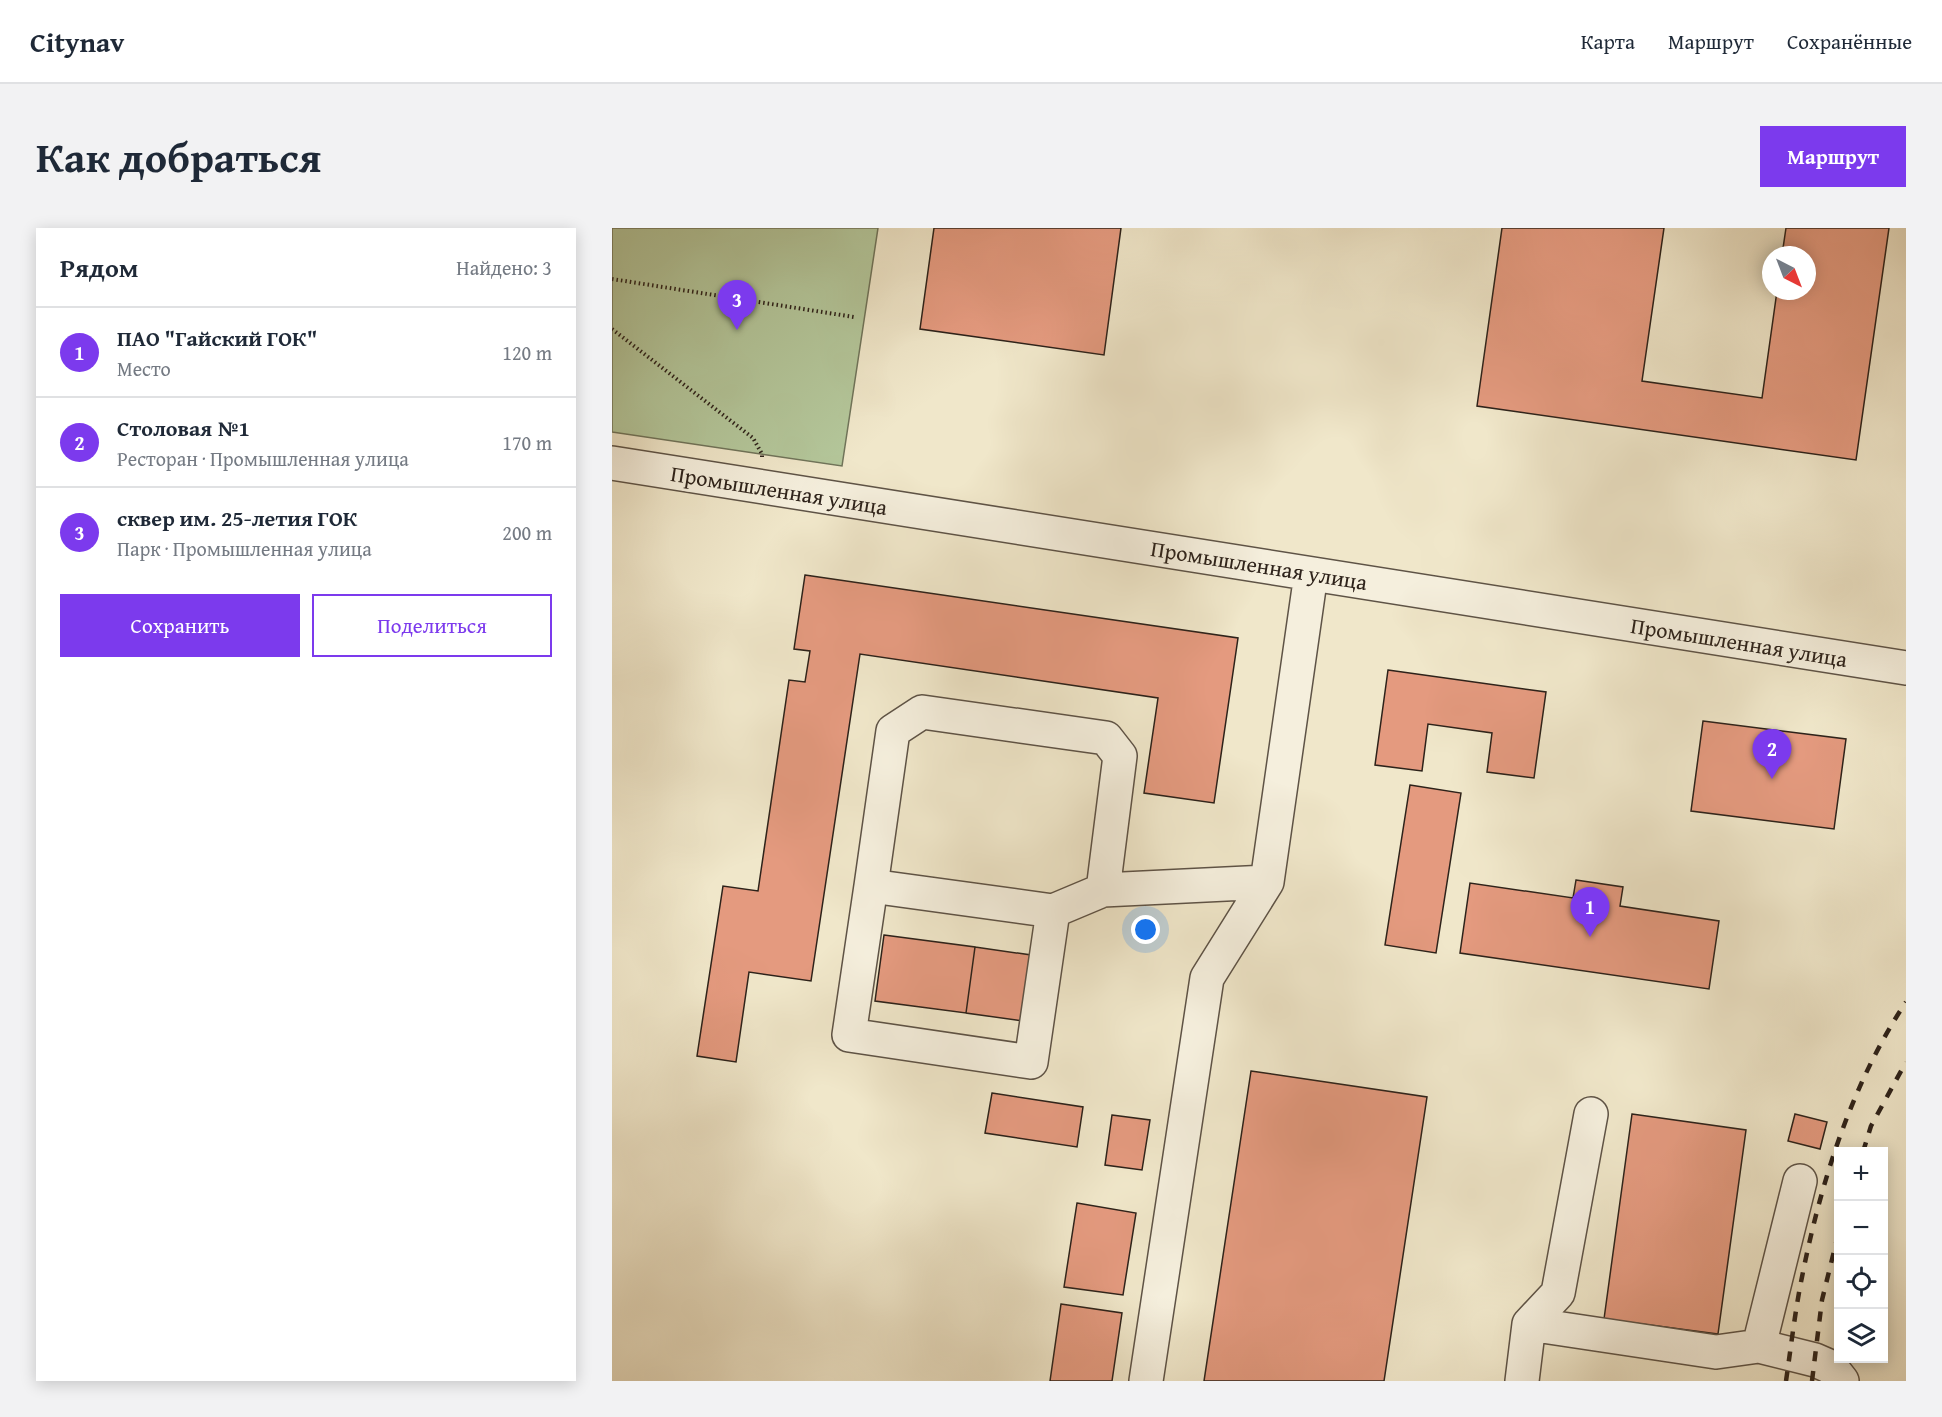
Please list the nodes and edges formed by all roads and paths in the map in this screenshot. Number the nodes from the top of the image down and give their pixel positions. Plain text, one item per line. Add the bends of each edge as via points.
1 (612, 279) edge
2 (854, 317) dead end
3 (612, 329) edge
4 (612, 463) edge
5 (762, 487) junction
6 (1311, 574) junction
7 (1906, 668) edge
8 (1267, 882) junction
9 (871, 886) junction
10 (1104, 890) junction
11 (1053, 910) junction
12 (1591, 1114) dead end
13 (1800, 1180) dead end
14 (1529, 1324) junction
15 (1759, 1346) junction
16 (1146, 1381) edge
17 (1522, 1381) edge
18 (1842, 1381) edge

1 - 2 path
3 - 5 path via 753,438 762,454
4 - 5 street, Промышленная улица
5 - 6 street, Промышленная улица
6 - 7 street, Промышленная улица
6 - 8 street
8 - 10 street
8 - 16 street via 1207,978
9 - 10 street via 893,731 922,712 1106,738 1120,756
9 - 11 street
9 - 11 street via 849,1035 1030,1062
10 - 11 street
12 - 14 street via 1558,1293
13 - 15 street
14 - 15 street via 1716,1352
14 - 17 street
15 - 18 street via 1832,1367

